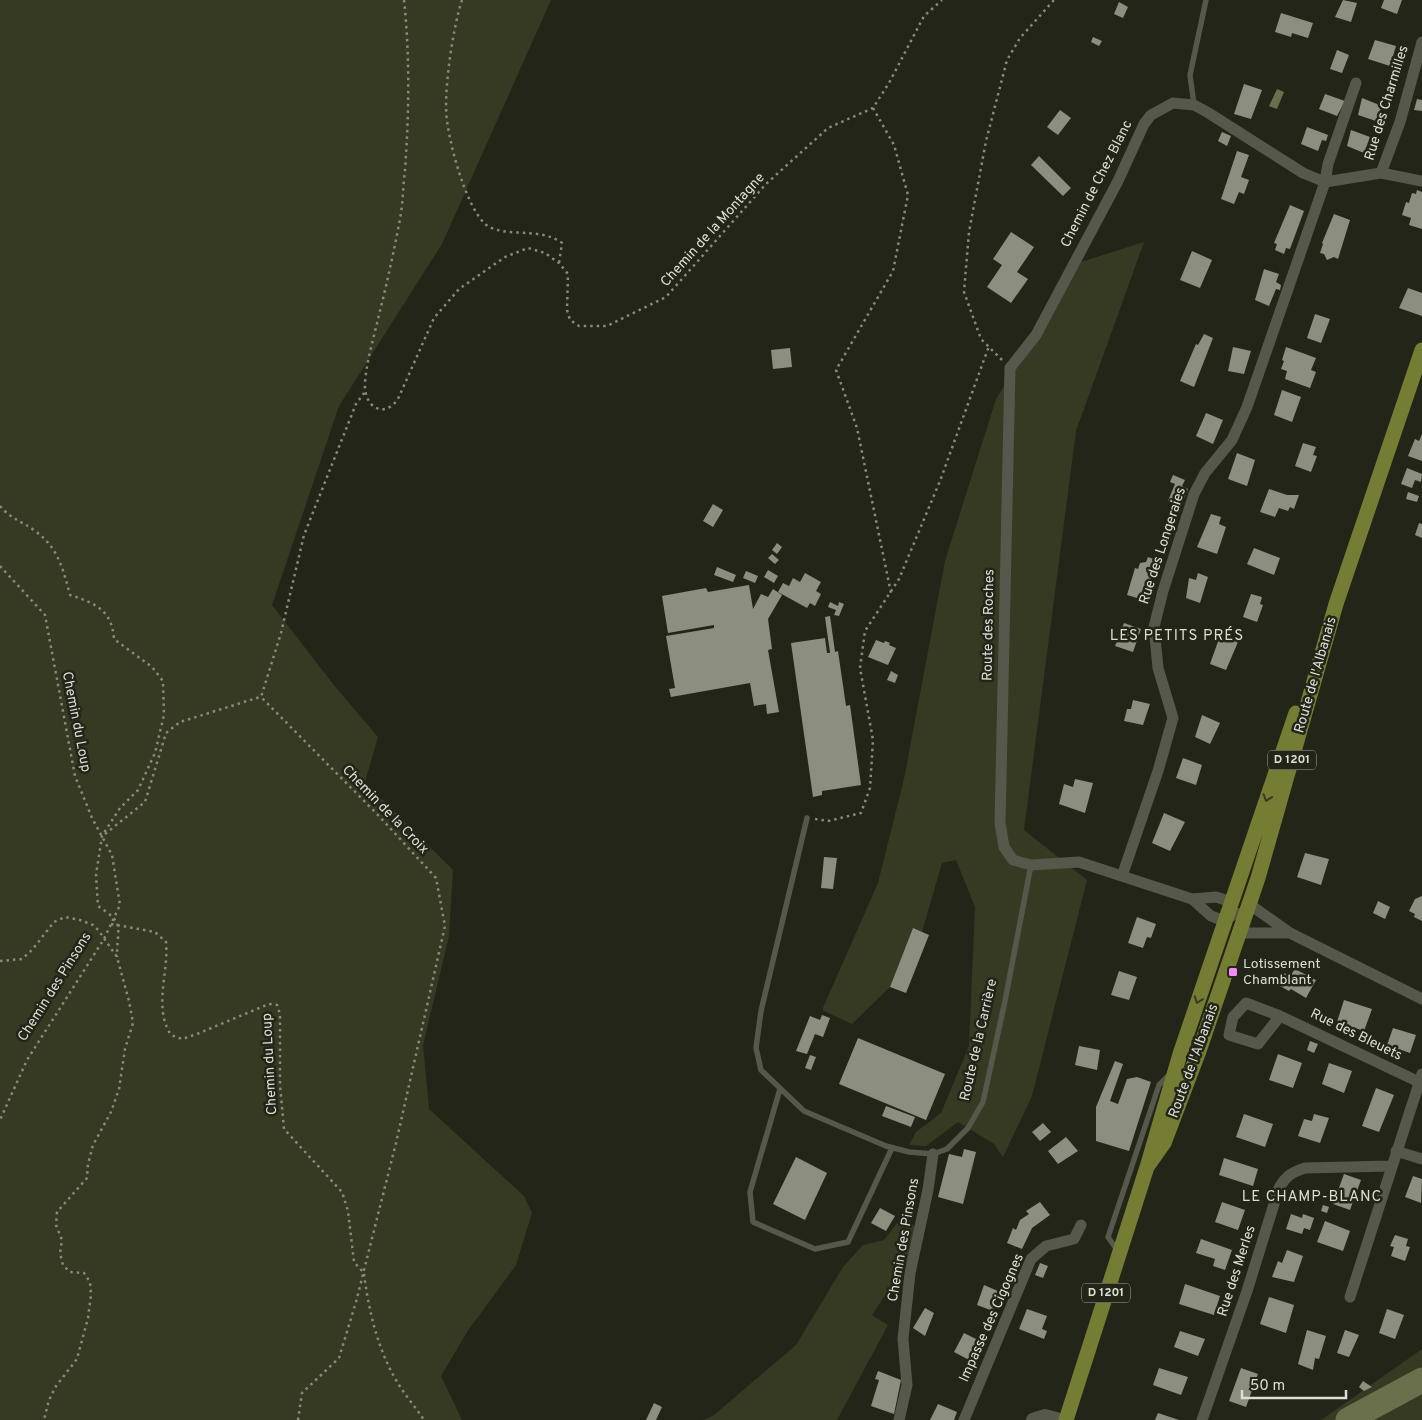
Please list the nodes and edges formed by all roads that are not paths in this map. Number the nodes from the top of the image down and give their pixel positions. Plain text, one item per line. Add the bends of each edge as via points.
1 (1206, 0) edge
2 (1422, 42) edge
3 (1356, 82) dead end
4 (1194, 105) junction
5 (1381, 173) junction
6 (1422, 181) edge
7 (1325, 182) junction
8 (1422, 350) edge
9 (1010, 368) joint
10 (1336, 604) junction
11 (807, 818) road end
12 (1031, 865) junction
13 (1122, 876) junction
14 (1192, 899) junction
15 (1237, 911) junction
16 (1239, 933) junction
17 (1290, 933) junction
18 (1422, 1000) edge
19 (1216, 1002) junction
20 (1280, 1016) dead end
21 (1175, 1071) junction
22 (1420, 1078) edge
23 (780, 1089) junction
24 (892, 1148) junction
25 (1396, 1151) junction
26 (933, 1154) junction
27 (1422, 1159) edge
28 (1391, 1166) junction
29 (1147, 1167) junction
30 (1081, 1225) dead end
31 (1119, 1253) junction
32 (1350, 1297) dead end
33 (899, 1420) edge
34 (964, 1420) edge
35 (1032, 1420) edge
36 (1060, 1420) edge
37 (1066, 1420) edge
38 (1202, 1420) edge

1 - 4 lane via 1190,75
2 - 5 street, Rue des Charmilles via 1400,122
3 - 7 street, Rue des Longeraies
4 - 7 street via 1303,173
4 - 9 street, Chemin de Chez Blanc via 1173,103 1151,115 1144,124 1118,181 1036,335
5 - 6 street
5 - 7 street
7 - 13 street, Rue des Longeraies via 1247,407 1232,440 1205,473 1194,494 1163,591 1154,627 1158,668 1173,718
8 - 10 main road, Route de l'Albanais / D 1201
9 - 12 street, Route des Roches via 1000,823 1004,847 1013,860
10 - 15 main road, Route de l'Albanais / D 1201
10 -> 15 main road via 1257,828
11 - 23 lane via 761,1011 756,1048 761,1070
12 - 13 street via 1079,862
12 - 26 lane, Route de la Carrière via 983,1102 968,1128 946,1149
13 - 14 street
14 - 15 street via 1216,897
14 - 15 street via 1211,916
15 - 16 main road, Route de l'Albanais / D 1201
15 - 17 street
15 - 19 street via 1217,979
15 -> 21 main road, Route de l'Albanais / D 1201
16 - 17 street
16 - 19 main road, Route de l'Albanais / D 1201
17 - 18 street
19 - 29 main road, Route de l'Albanais / D 1201 via 1164,1143
20 - 22 street, Rue des Bleuets
21 - 29 main road, Route de l'Albanais / D 1201
21 - 31 lane via 1159,1085 1108,1238
22 - 25 street
23 - 24 lane via 804,1112
23 - 24 lane via 750,1192 753,1222 815,1250 848,1242
24 - 26 lane
25 - 27 street
25 - 28 street
26 - 33 street, Chemin des Pinsons via 910,1273 903,1339 907,1385
28 - 32 street
28 - 38 street, Rue des Merles via 1305,1168 1293,1171 1284,1179
29 - 31 main road, Route de l'Albanais / D 1201
30 - 34 street, Impasse des Cigognes via 1074,1239 1046,1246 1031,1258
31 - 37 main road, Route de l'Albanais / D 1201
35 - 36 street via 1045,1416

